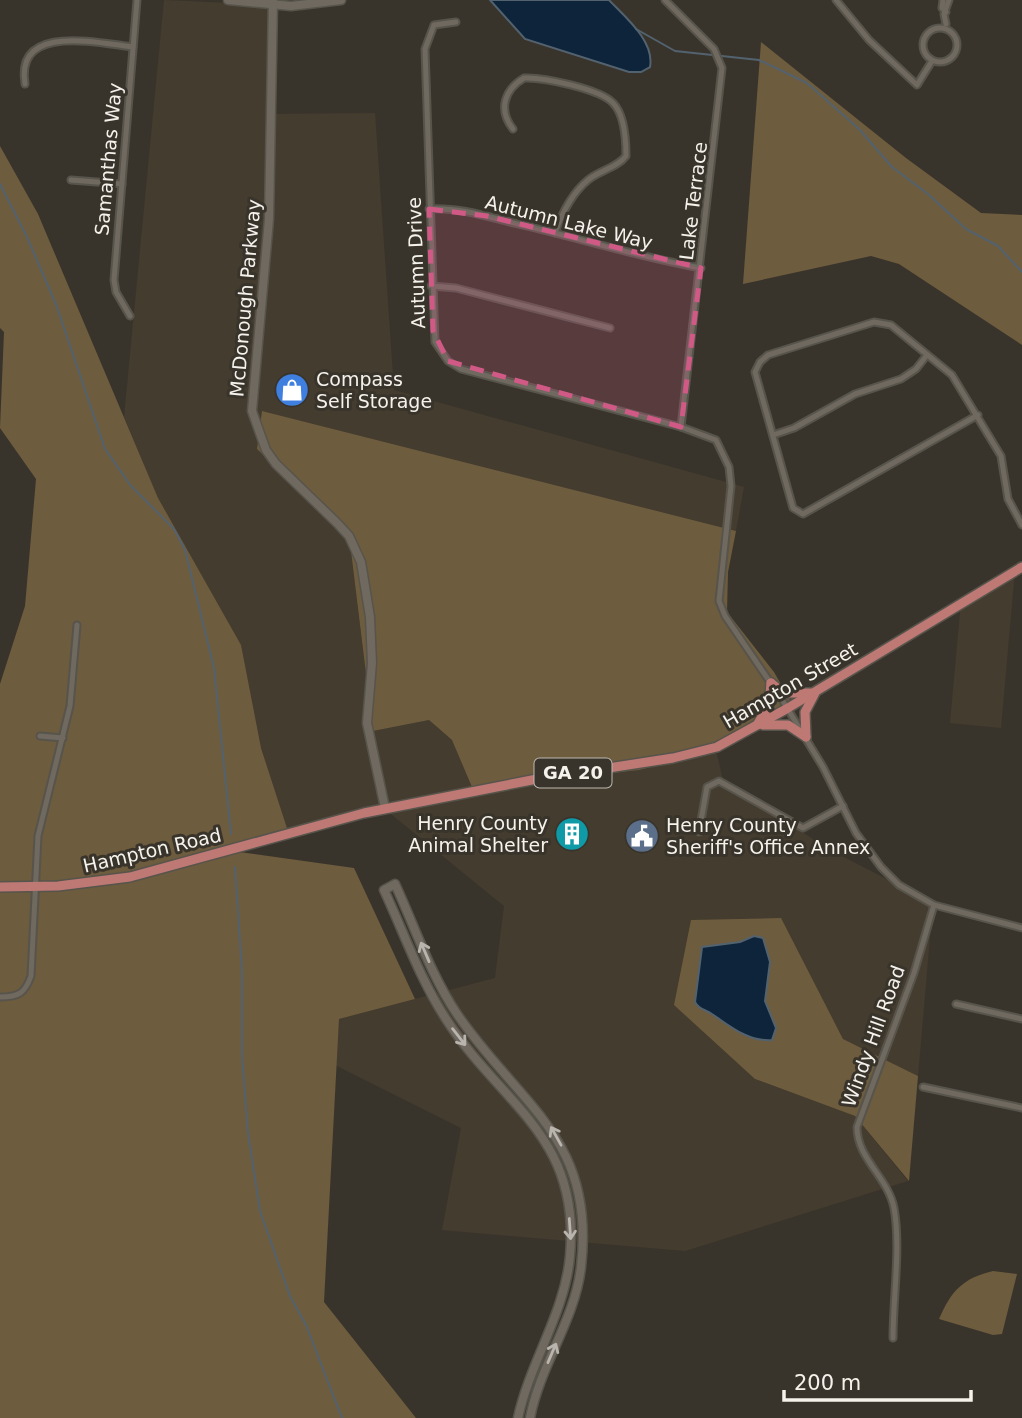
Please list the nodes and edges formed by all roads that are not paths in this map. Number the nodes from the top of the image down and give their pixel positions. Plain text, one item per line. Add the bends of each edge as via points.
1 (136, 0) edge
2 (228, 0) edge
3 (341, 0) edge
4 (665, 0) edge
5 (836, 0) edge
6 (946, 0) edge
7 (273, 2) edge
8 (456, 22) dead end
9 (946, 26) junction
10 (133, 47) junction
11 (932, 61) junction
12 (25, 84) dead end
13 (513, 129) dead end
14 (71, 180) dead end
15 (122, 184) junction
16 (429, 209) junction
17 (555, 233) junction
18 (701, 268) junction
19 (431, 286) junction
20 (130, 316) dead end
21 (610, 328) dead end
22 (927, 355) junction
23 (978, 415) junction
24 (681, 427) junction
25 (773, 435) junction
26 (1022, 525) edge
27 (1022, 567) edge
28 (77, 625) dead end
29 (771, 683) junction
30 (815, 692) junction
31 (788, 708) junction
32 (756, 727) junction
33 (40, 736) dead end
34 (806, 737) junction
35 (63, 738) junction
36 (843, 806) junction
37 (385, 808) junction
38 (699, 832) dead end
39 (268, 840) joint
40 (0, 887) edge
41 (37, 887) junction
42 (934, 905) junction
43 (1022, 928) edge
44 (0, 997) edge
45 (957, 1004) dead end
46 (1022, 1019) edge
47 (923, 1087) dead end
48 (1022, 1108) edge
49 (893, 1338) dead end
50 (518, 1418) edge
51 (530, 1418) edge

1 - 10 street, Samanthas Way
2 - 7 street
3 - 7 street via 291,6
4 - 18 street, Lake Terrace via 714,49 722,68
5 - 11 street via 869,40 917,85
6 - 9 street via 950,15
7 - 37 street, McDonough Parkway via 269,219 252,411 276,464 349,536 361,562 372,663 368,723
8 - 16 street, Autumn Drive via 434,25 425,49
9 - 11 street via 929,31 923,40 923,51
9 - 11 street via 955,35 956,53 948,61
10 - 12 street via 50,42 28,58
10 - 15 street, Samanthas Way
13 - 17 street via 504,104 507,93 524,78 597,94 619,111 626,156 588,180 563,211
14 - 15 street
15 - 20 street, Samanthas Way via 114,280
16 - 17 street, Autumn Lake Way via 446,208
16 - 19 street, Autumn Drive
17 - 18 street, Autumn Lake Way
18 - 24 street, Lake Terrace
19 - 21 street via 456,288
19 - 24 street, Autumn Drive via 435,342 448,361 461,369
22 - 23 street via 952,375
22 - 25 street via 901,379 855,394
22 - 25 street via 891,325 879,321 768,355 755,375
23 - 25 street via 803,514 793,508
23 - 26 street via 1001,456 1008,499
24 - 29 street, Autumn Drive via 716,440 729,467 719,601
27 - 30 main road, Hampton Street / GA 20
28 - 35 street
29 - 30 main road via 783,693
29 - 31 street, Autumn Drive
29 - 32 main road via 769,705
30 - 31 main road, Hampton Street / GA 20
30 - 34 main road via 805,712
31 - 32 main road, Hampton Street / GA 20
31 - 34 street, Autumn Drive
32 - 34 main road via 788,725
32 - 37 main road, Hampton Street / GA 20 via 718,747 673,758
33 - 35 street
34 - 36 street, Autumn Drive
35 - 41 street via 38,836
36 - 38 street via 803,828 719,781 707,787
36 - 42 street, Autumn Drive via 868,853 899,885
37 - 39 main road, Hampton Street / GA 20
39 - 41 main road, Hampton Road / GA 20 via 130,877
40 - 41 main road, Hampton Road / GA 20
41 - 44 street via 31,976 23,993
42 - 43 street, Autumn Drive
42 - 49 street, Windy Hill Road via 857,1127 858,1144 886,1186 894,1208
45 - 46 street
47 - 48 street
51 -> 50 street via 581,1270 583,1237 574,1177 545,1117 471,1033 446,996 395,884 384,890 446,1020 528,1116 556,1162 564,1185 570,1230 567,1275

